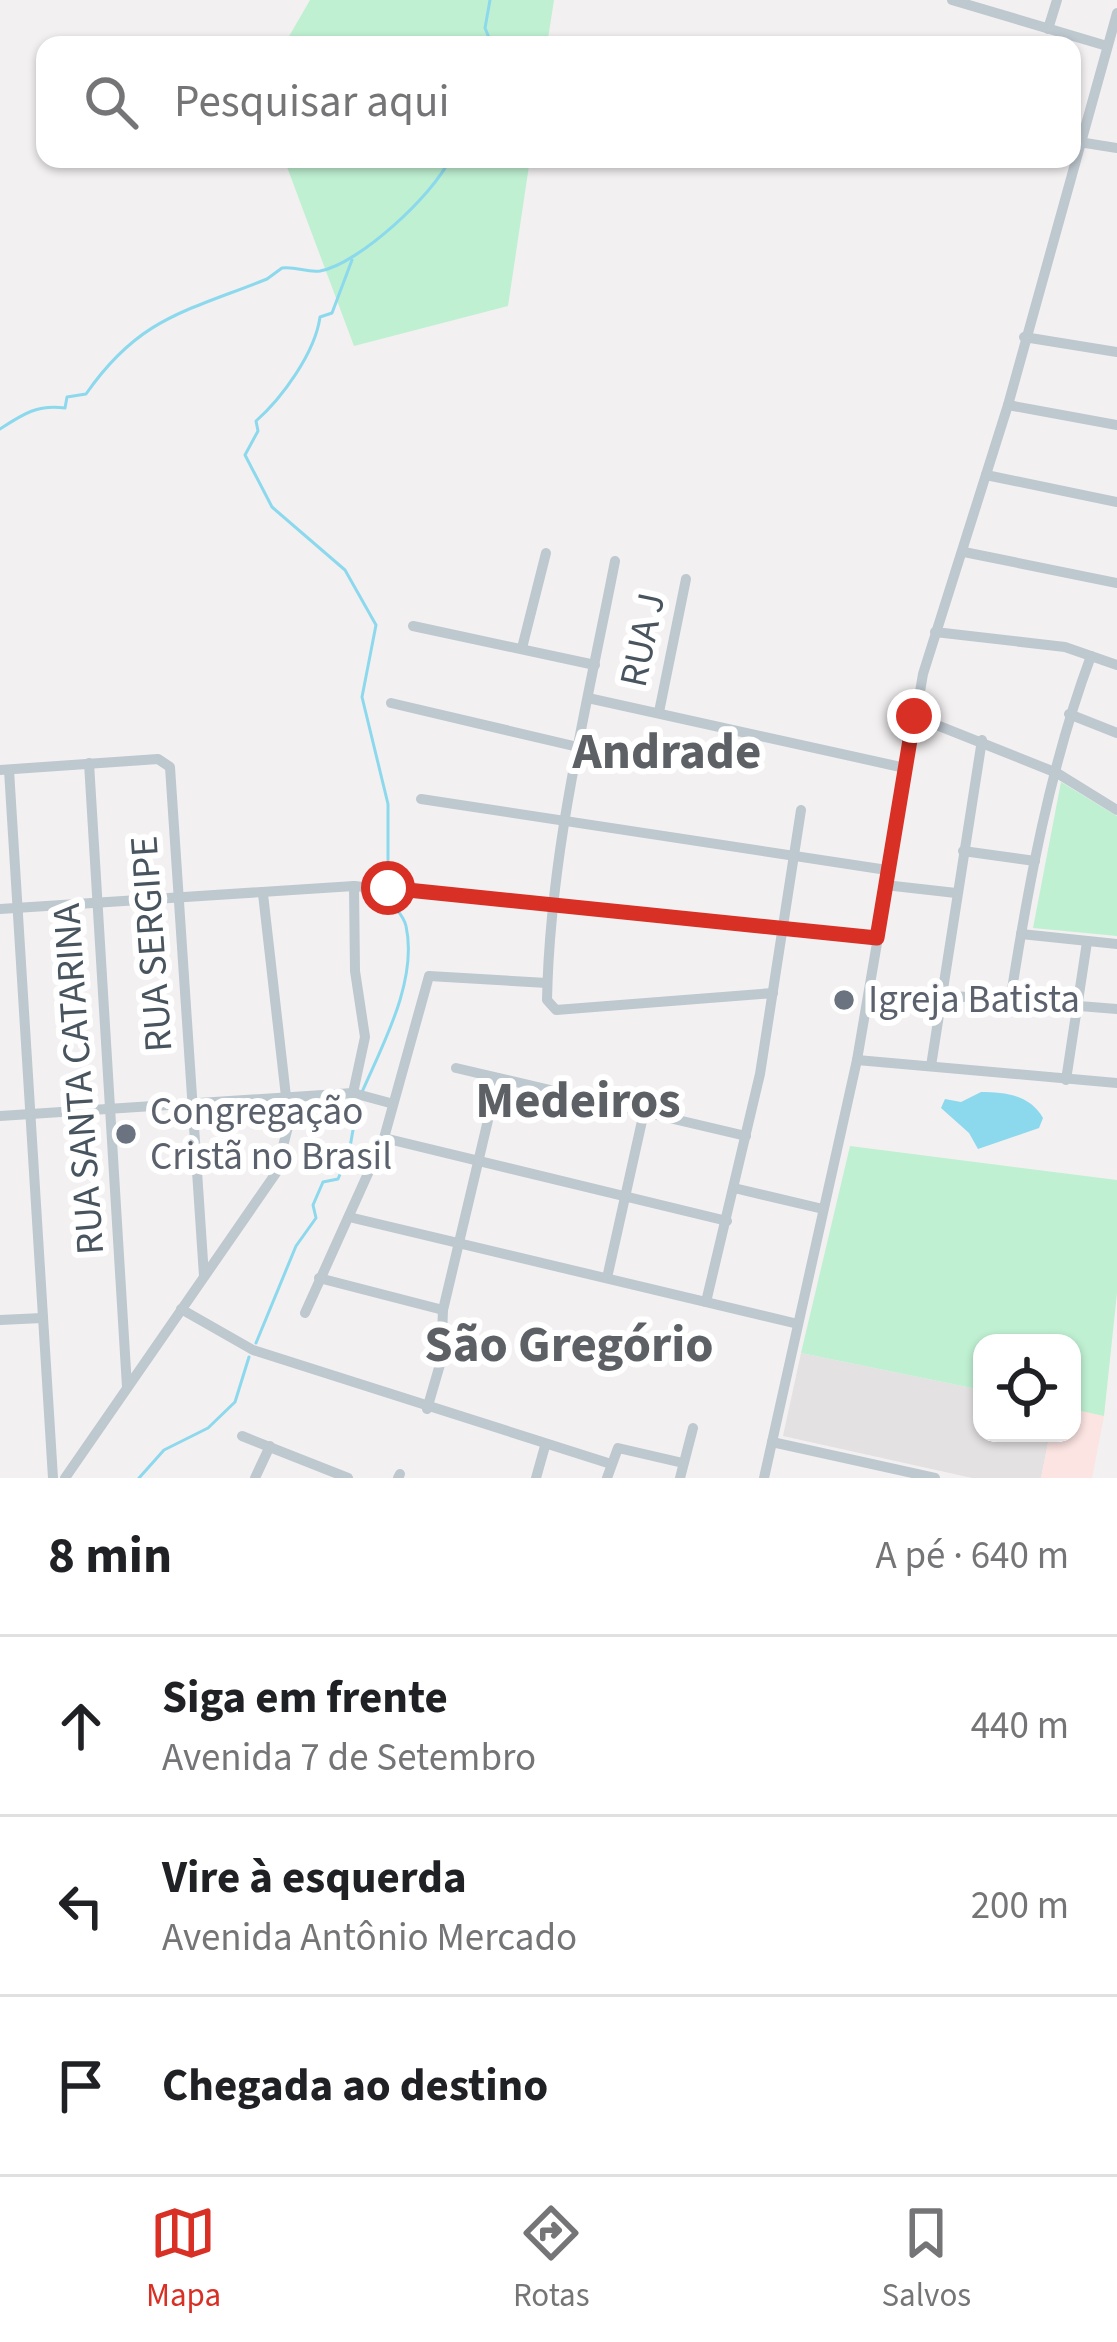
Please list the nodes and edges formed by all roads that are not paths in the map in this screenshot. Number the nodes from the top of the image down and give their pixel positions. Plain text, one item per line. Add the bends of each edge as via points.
1 (952, 0) edge
2 (1006, 0) edge
3 (1057, 0) edge
4 (1117, 14) edge
5 (1002, 15) junction
6 (1048, 29) junction
7 (1072, 36) edge
8 (1081, 39) edge
9 (1106, 46) junction
10 (1081, 132) edge
11 (1081, 142) edge
12 (1117, 148) edge
13 (1071, 168) edge
14 (1024, 337) junction
15 (1117, 352) edge
16 (1008, 404) junction
17 (1117, 425) edge
18 (986, 475) junction
19 (1117, 502) edge
20 (964, 552) junction
21 (546, 553) dead end
22 (615, 561) dead end
23 (686, 579) dead end
24 (1117, 583) edge
25 (412, 626) dead end
26 (935, 632) junction
27 (522, 648) junction
28 (1090, 656) junction
29 (1117, 664) edge
30 (595, 665) junction
31 (589, 698) junction
32 (391, 703) dead end
33 (658, 712) junction
34 (1069, 715) junction
35 (914, 716) junction
36 (1117, 733) edge
37 (982, 740) junction
38 (578, 746) junction
39 (89, 763) junction
40 (905, 768) junction
41 (4, 770) edge
42 (1057, 773) junction
43 (421, 799) dead end
44 (801, 810) dead end
45 (1117, 810) edge
46 (565, 819) junction
47 (963, 850) junction
48 (794, 852) junction
49 (1034, 861) junction
50 (887, 870) junction
51 (885, 884) junction
52 (354, 886) junction
53 (956, 893) junction
54 (263, 894) junction
55 (179, 897) junction
56 (98, 903) junction
57 (551, 905) junction
58 (16, 908) junction
59 (0, 909) edge
60 (783, 928) junction
61 (1021, 934) junction
62 (877, 938) junction
63 (1087, 942) junction
64 (1117, 944) edge
65 (547, 983) junction
66 (772, 993) junction
67 (941, 995) junction
68 (1010, 1002) junction
69 (1078, 1010) junction
70 (1117, 1010) edge
71 (857, 1060) junction
72 (931, 1066) junction
73 (456, 1068) dead end
74 (498, 1078) junction
75 (1066, 1080) junction
76 (1117, 1084) edge
77 (355, 1094) junction
78 (286, 1099) junction
79 (372, 1100) junction
80 (390, 1103) junction
81 (194, 1104) junction
82 (112, 1110) junction
83 (644, 1112) junction
84 (29, 1114) junction
85 (0, 1116) edge
86 (388, 1122) junction
87 (746, 1136) junction
88 (384, 1138) junction
89 (480, 1161) junction
90 (734, 1188) junction
91 (626, 1195) junction
92 (824, 1209) junction
93 (349, 1217) junction
94 (727, 1221) junction
95 (459, 1244) junction
96 (204, 1276) junction
97 (320, 1278) junction
98 (607, 1278) junction
99 (706, 1302) junction
100 (181, 1309) junction
101 (443, 1310) junction
102 (305, 1313) dead end
103 (42, 1318) junction
104 (0, 1320) edge
105 (798, 1324) junction
106 (128, 1391) junction
107 (427, 1408) junction
108 (692, 1428) dead end
109 (242, 1436) dead end
110 (772, 1442) junction
111 (270, 1446) junction
112 (544, 1446) junction
113 (683, 1462) junction
114 (611, 1464) junction
115 (322, 1473) edge
116 (53, 1478) edge
117 (65, 1478) edge
118 (255, 1478) edge
119 (348, 1478) edge
120 (536, 1478) edge
121 (607, 1478) edge
122 (680, 1478) edge
123 (764, 1478) edge
124 (935, 1478) edge

1 - 5 street
2 - 5 street
3 - 6 street
4 - 9 street
5 - 6 street
6 - 7 street
8 - 9 street
9 - 10 street
11 - 12 street
13 - 14 street
14 - 15 street
14 - 16 street
16 - 17 street
16 - 18 street
18 - 19 street
18 - 20 street
20 - 24 street
20 - 26 street
21 - 27 street
22 - 30 street
23 - 33 street, RUA J
25 - 27 street
26 - 28 street
26 - 35 street
27 - 30 street
28 - 29 street
28 - 34 street
30 - 31 street
31 - 33 street
31 - 38 street
32 - 38 street
33 - 40 street
34 - 36 street
34 - 42 street
35 - 37 street
35 - 40 street
37 - 42 street
37 - 47 street
38 - 46 street
39 - 41 street
39 - 55 street, RUA SERGIPE via 158,759 170,767
39 - 56 street, RUA SANTA CATARINA
40 - 50 street
41 - 58 street
42 - 45 street
42 - 49 street
43 - 46 street
44 - 48 street
46 - 48 street
46 - 57 street
47 - 49 street
47 - 53 street
48 - 50 street
48 - 60 street
49 - 61 street
50 - 51 street
51 - 53 street
51 - 62 street
52 - 54 street
52 - 57 street
52 - 77 street via 365,1037
53 - 67 street
54 - 55 street
54 - 78 street
55 - 56 street
55 - 81 street, RUA SERGIPE
56 - 58 street
56 - 82 street, RUA SANTA CATARINA
57 - 60 street
57 - 65 street
58 - 59 street
58 - 84 street
60 - 62 street
60 - 66 street
61 - 63 street
61 - 68 street
62 - 71 street
63 - 64 street
63 - 69 street
65 - 66 street via 556,1010
65 - 80 street via 429,976
66 - 87 street
67 - 68 street
67 - 72 street
68 - 69 street
69 - 70 street
69 - 75 street
71 - 72 street
71 - 92 street
72 - 75 street
73 - 74 street
74 - 83 street
74 - 89 street
75 - 76 street
77 - 78 street
77 - 79 street
78 - 81 street
78 - 96 street via 289,1123 276,1173
79 - 80 street
79 - 86 street
80 - 86 street
81 - 82 street
81 - 96 street, RUA SERGIPE
82 - 84 street
82 - 106 street, RUA SANTA CATARINA
83 - 87 street
83 - 91 street
84 - 85 street
84 - 103 street
86 - 88 street
87 - 90 street
88 - 89 street
88 - 93 street
89 - 91 street
89 - 95 street
90 - 92 street
90 - 94 street
91 - 94 street
91 - 98 street
92 - 105 street
93 - 95 street
93 - 97 street
94 - 99 street
95 - 98 street
95 - 101 street
96 - 100 street
97 - 101 street
97 - 102 street
98 - 99 street
99 - 105 street
100 - 106 street
100 - 107 street via 253,1350
101 - 107 street via 441,1360
103 - 104 street
103 - 116 street
105 - 110 street
106 - 117 street
107 - 112 street
108 - 113 street
109 - 111 street
110 - 123 street
110 - 124 street
111 - 115 street
111 - 118 street
112 - 114 street
112 - 120 street
113 - 114 street via 623,1447
113 - 122 street
114 - 121 street
115 - 119 street

